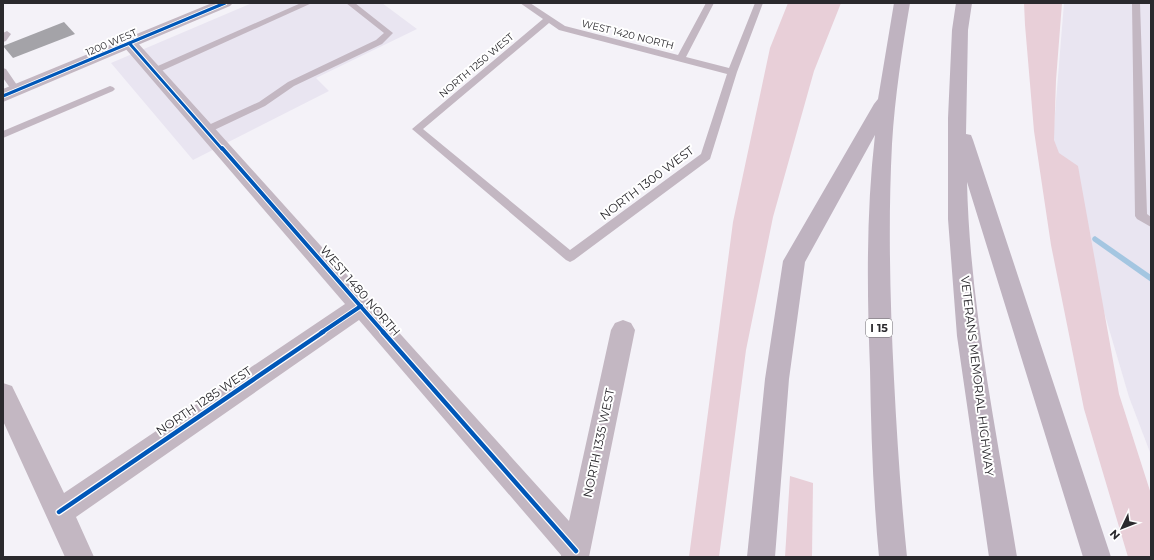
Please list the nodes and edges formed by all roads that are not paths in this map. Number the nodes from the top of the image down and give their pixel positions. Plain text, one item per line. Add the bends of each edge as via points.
1 (225, 3) edge
2 (308, 3) edge
3 (350, 3) edge
4 (524, 3) edge
5 (710, 3) edge
6 (759, 3) edge
7 (902, 3) edge
8 (964, 3) edge
9 (1136, 3) edge
10 (549, 19) junction
11 (130, 44) junction
12 (681, 59) junction
13 (154, 70) junction
14 (3, 71) edge
15 (732, 72) junction
16 (110, 89) dead end
17 (10, 93) edge
18 (887, 98) junction
19 (957, 118) junction
20 (206, 130) junction
21 (3, 136) edge
22 (1151, 223) edge
23 (570, 257) joint
24 (361, 306) junction
25 (623, 330) dead end
26 (3, 394) edge
27 (59, 512) junction
28 (575, 554) edge
29 (80, 557) edge
30 (761, 557) edge
31 (893, 557) edge
32 (1003, 557) edge
33 (1097, 557) edge

1 - 11 street, 1200 WEST
2 - 13 lane
3 - 20 lane via 389,33 379,42 291,84 262,104
4 - 10 lane, WEST 1420 NORTH
5 - 12 lane
6 - 15 lane, NORTH 1300 WEST
7 - 18 highway, I 15
8 - 19 highway, VETERANS MEMORIAL HIGHWAY via 960,30
9 - 22 lane via 1141,216
10 - 12 lane, WEST 1420 NORTH via 562,28
10 - 23 lane, NORTH 1250 WEST via 417,129
11 - 13 street, WEST 1480 NORTH
11 - 17 street, 1200 WEST
12 - 15 lane, WEST 1420 NORTH
13 - 20 street, WEST 1480 NORTH
14 - 17 lane
15 - 23 lane, NORTH 1300 WEST via 706,156
16 - 21 lane
18 - 30 highway via 794,261 777,379
18 - 31 highway, I 15 via 880,195 879,325
19 - 32 highway, VETERANS MEMORIAL HIGHWAY via 958,219 969,336
19 - 33 highway
20 - 24 street, WEST 1480 NORTH
24 - 27 street, NORTH 1285 WEST
24 - 28 street, WEST 1480 NORTH
25 - 28 street, NORTH 1335 WEST
26 - 27 street
27 - 29 street

